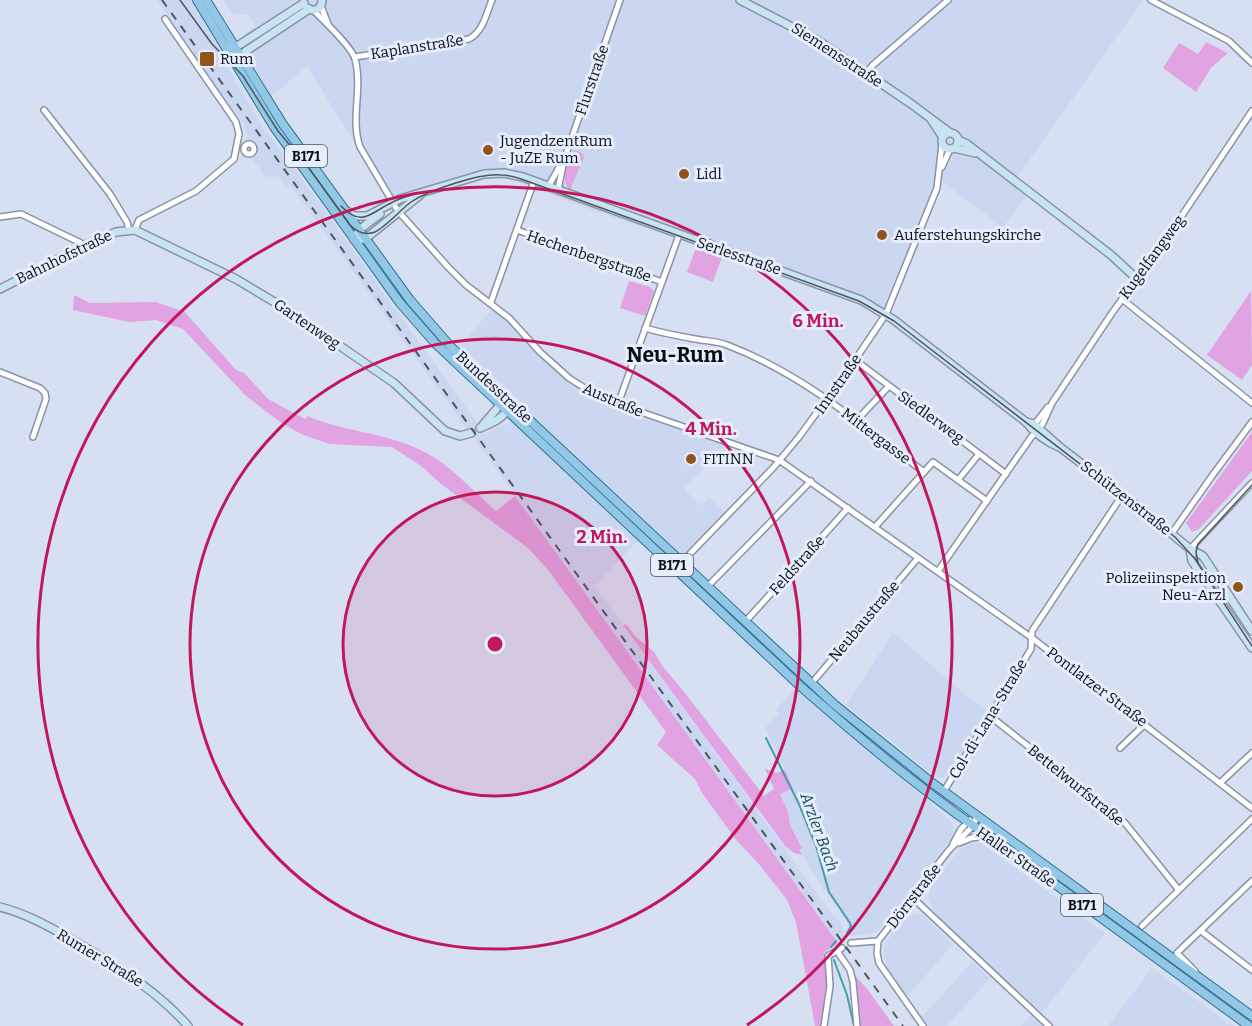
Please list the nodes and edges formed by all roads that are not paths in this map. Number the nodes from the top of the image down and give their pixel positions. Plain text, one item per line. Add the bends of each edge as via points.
1 (197, 0) edge
2 (206, 0) edge
3 (492, 0) edge
4 (620, 0) edge
5 (740, 0) edge
6 (948, 0) edge
7 (1151, 0) edge
8 (322, 2) edge
9 (307, 6) edge
10 (165, 19) dead end
11 (329, 26) junction
12 (217, 30) junction
13 (237, 51) junction
14 (355, 57) junction
15 (1252, 63) edge
16 (237, 66) junction
17 (866, 73) junction
18 (44, 110) dead end
19 (1252, 111) edge
20 (944, 138) junction
21 (958, 140) junction
22 (952, 148) junction
23 (245, 151) dead end
24 (978, 154) junction
25 (234, 159) junction
26 (564, 160) junction
27 (940, 172) junction
28 (534, 182) junction
29 (548, 187) junction
30 (558, 190) junction
31 (422, 194) junction
32 (393, 204) junction
33 (344, 208) junction
34 (398, 212) junction
35 (0, 217) edge
36 (132, 230) junction
37 (359, 230) junction
38 (517, 231) junction
39 (679, 235) junction
40 (365, 238) junction
41 (354, 240) junction
42 (85, 245) junction
43 (1137, 279) junction
44 (662, 282) junction
45 (0, 289) edge
46 (1122, 299) junction
47 (490, 302) junction
48 (886, 314) junction
49 (645, 328) junction
50 (855, 360) junction
51 (0, 372) edge
52 (889, 386) junction
53 (828, 399) junction
54 (510, 402) junction
55 (1252, 403) edge
56 (618, 404) junction
57 (500, 405) junction
58 (507, 411) junction
59 (856, 421) junction
60 (1252, 422) edge
61 (1035, 430) junction
62 (471, 433) dead end
63 (33, 437) dead end
64 (979, 454) junction
65 (779, 460) junction
66 (924, 472) junction
67 (1006, 474) junction
68 (958, 480) junction
69 (811, 482) junction
70 (1252, 483) edge
71 (1123, 494) junction
72 (987, 501) junction
73 (848, 508) junction
74 (874, 527) junction
75 (1172, 533) junction
76 (1190, 549) junction
77 (918, 558) junction
78 (681, 563) junction
79 (938, 571) junction
80 (707, 587) junction
81 (745, 622) junction
82 (1252, 631) edge
83 (1032, 638) junction
84 (1252, 648) edge
85 (811, 684) junction
86 (848, 716) joint
87 (990, 716) junction
88 (844, 724) joint
89 (1145, 724) junction
90 (1120, 748) dead end
91 (1252, 753) edge
92 (1220, 783) junction
93 (944, 791) junction
94 (1252, 808) edge
95 (977, 816) junction
96 (1252, 819) edge
97 (970, 824) junction
98 (987, 836) junction
99 (955, 844) junction
100 (949, 850) junction
101 (1252, 881) edge
102 (1178, 889) junction
103 (913, 898) junction
104 (0, 907) edge
105 (1142, 926) dead end
106 (1201, 931) junction
107 (878, 941) junction
108 (851, 943) dead end
109 (1252, 969) edge
110 (1211, 987) junction
111 (1252, 1016) edge
112 (188, 1026) edge
113 (824, 1026) edge
114 (857, 1026) edge
115 (923, 1026) edge
116 (1049, 1026) edge
117 (1249, 1026) edge

1 - 12 main road, B171
2 - 13 main road, Bundesstraße / B171
3 - 14 street, Kaplanstraße via 480,30 469,39
4 - 26 street, Flurstraße
5 - 17 street, Siemensstraße via 816,40
6 - 17 street
7 - 15 street via 1225,39
8 - 9 street
8 - 11 street, Kaplanstraße
9 - 11 street, Kaplanstraße
9 - 13 street
10 - 25 street via 236,122 239,134
11 - 14 street, Kaplanstraße
12 - 13 street
12 - 16 main road, Bundesstraße / B171
13 - 16 street
13 - 33 main road, Bundesstraße / B171
14 - 32 street, Kaplanstraße via 356,136
16 - 41 main road, Bundesstraße / B171 via 274,127
17 - 20 street, Siemensstraße via 930,117
18 - 36 street via 110,194
19 - 43 street, Kugelfangweg
20 - 21 street via 954,134
20 - 22 street via 946,148
20 - 27 street, Innstraße
21 - 22 street
21 - 24 street
22 - 24 street
22 - 27 street, Innstraße
23 - 25 street, Bahnhofstraße
24 - 43 street
25 - 36 street, Bahnhofstraße via 196,191 139,220
26 - 29 street, Flurstraße
26 - 30 street, Flurstraße
27 - 48 street, Innstraße
28 - 29 street, Serlesstraße
28 - 31 street, Serlesstraße via 512,174 490,173
28 - 38 street
29 - 30 street, Serlesstraße
30 - 39 street, Serlesstraße
31 - 32 street, Serlesstraße
31 - 34 street, Serlesstraße
32 - 33 street, Serlesstraße via 362,217
32 - 34 street, Austraße
32 - 37 street, Serlesstraße
33 - 37 main road, Bundesstraße / B171
34 - 40 street, Serlesstraße
34 - 47 street, Austraße via 464,284
35 - 42 street via 21,214
36 - 42 street, Bahnhofstraße
36 - 62 street, Gartenweg via 236,279 286,309 394,383 445,431 460,436
37 - 40 main road, Bundesstraße / B171
37 - 41 street, Serlesstraße
38 - 44 street, Hechenbergstraße
38 - 47 street
39 - 44 street
39 - 48 street, Serlesstraße via 852,296
40 - 41 street, Serlesstraße
40 - 54 main road, Bundesstraße / B171 via 433,328
41 - 57 main road, Bundesstraße / B171 via 423,331
42 - 45 street, Bahnhofstraße
43 - 46 street, Kugelfangweg
44 - 49 street
46 - 55 street
46 - 61 street, Kugelfangweg
47 - 56 street, Austraße via 569,378
48 - 50 street, Innstraße
48 - 61 street, Serlesstraße
49 - 53 street, Mittergasse via 725,344
49 - 56 street
50 - 52 street, Siedlerweg
50 - 53 street, Innstraße
51 - 63 street via 45,393
52 - 59 street
52 - 64 street, Siedlerweg
53 - 59 street, Mittergasse
53 - 65 street, Innstraße
54 - 57 street
54 - 58 street
54 - 78 main road, Bundesstraße / B171
56 - 65 street, Austraße
57 - 58 main road, Bundesstraße / B171
57 - 58 street via 480,428
58 - 88 main road, Bundesstraße / B171
59 - 66 street, Mittergasse
60 - 75 street
61 - 67 street, Kugelfangweg
61 - 71 street, Schützenstraße
64 - 67 street, Siedlerweg
64 - 68 street
65 - 69 street, Austraße
65 - 78 street, Innstraße
66 - 68 street, Mittergasse via 933,462
66 - 74 street, Mittergasse
67 - 72 street, Kugelfangweg
68 - 72 street, Mittergasse
69 - 73 street, Austraße
69 - 80 street
70 - 76 street
71 - 75 street, Schützenstraße
71 - 83 street, Col-di-Lana-Straße via 1032,631
72 - 79 street, Kugelfangweg
73 - 74 street, Austraße
73 - 81 street, Feldstraße
74 - 77 street, Austraße
75 - 76 street, Schützenstraße
76 - 82 street, Schützenstraße via 1203,556
76 - 84 street, Schützenstraße via 1192,561
77 - 79 street, Austraße
77 - 85 street, Neubaustraße
78 - 80 main road, Bundesstraße / B171
79 - 83 street, Pontlatzer Straße
80 - 81 main road, Bundesstraße / B171
81 - 85 main road, Bundesstraße / B171
83 - 87 street, Col-di-Lana-Straße via 1031,649
83 - 89 street, Pontlatzer Straße
85 - 86 main road, Bundesstraße / B171
86 - 93 main road, Haller Straße / B171
87 - 93 street, Col-di-Lana-Straße
87 - 102 street, Bettelwurfstraße via 1125,823
88 - 97 main road, Haller Straße / B171
89 - 90 street
89 - 92 street, Pontlatzer Straße
91 - 92 street
92 - 94 street, Pontlatzer Straße
93 - 95 main road, Haller Straße / B171
95 - 97 street, Dörrstraße
95 - 110 main road, Haller Straße / B171
96 - 102 street
97 - 98 main road, Haller Straße / B171
97 - 99 street, Dörrstraße
97 - 100 street, Dörrstraße
98 - 99 street
98 - 117 main road, Haller Straße / B171
99 - 100 street, Dörrstraße
100 - 103 street, Dörrstraße
101 - 106 street
102 - 105 street
103 - 107 street, Dörrstraße
103 - 116 street
104 - 112 street, Rumer Straße via 50,927 128,973 157,994
106 - 109 street
106 - 110 street, Haller Straße via 1177,953
107 - 108 street, Dörrstraße
107 - 115 street, Dörrstraße via 879,963
110 - 111 main road, Haller Straße / B171
113 - 114 street via 830,987 828,956 839,949 853,982

